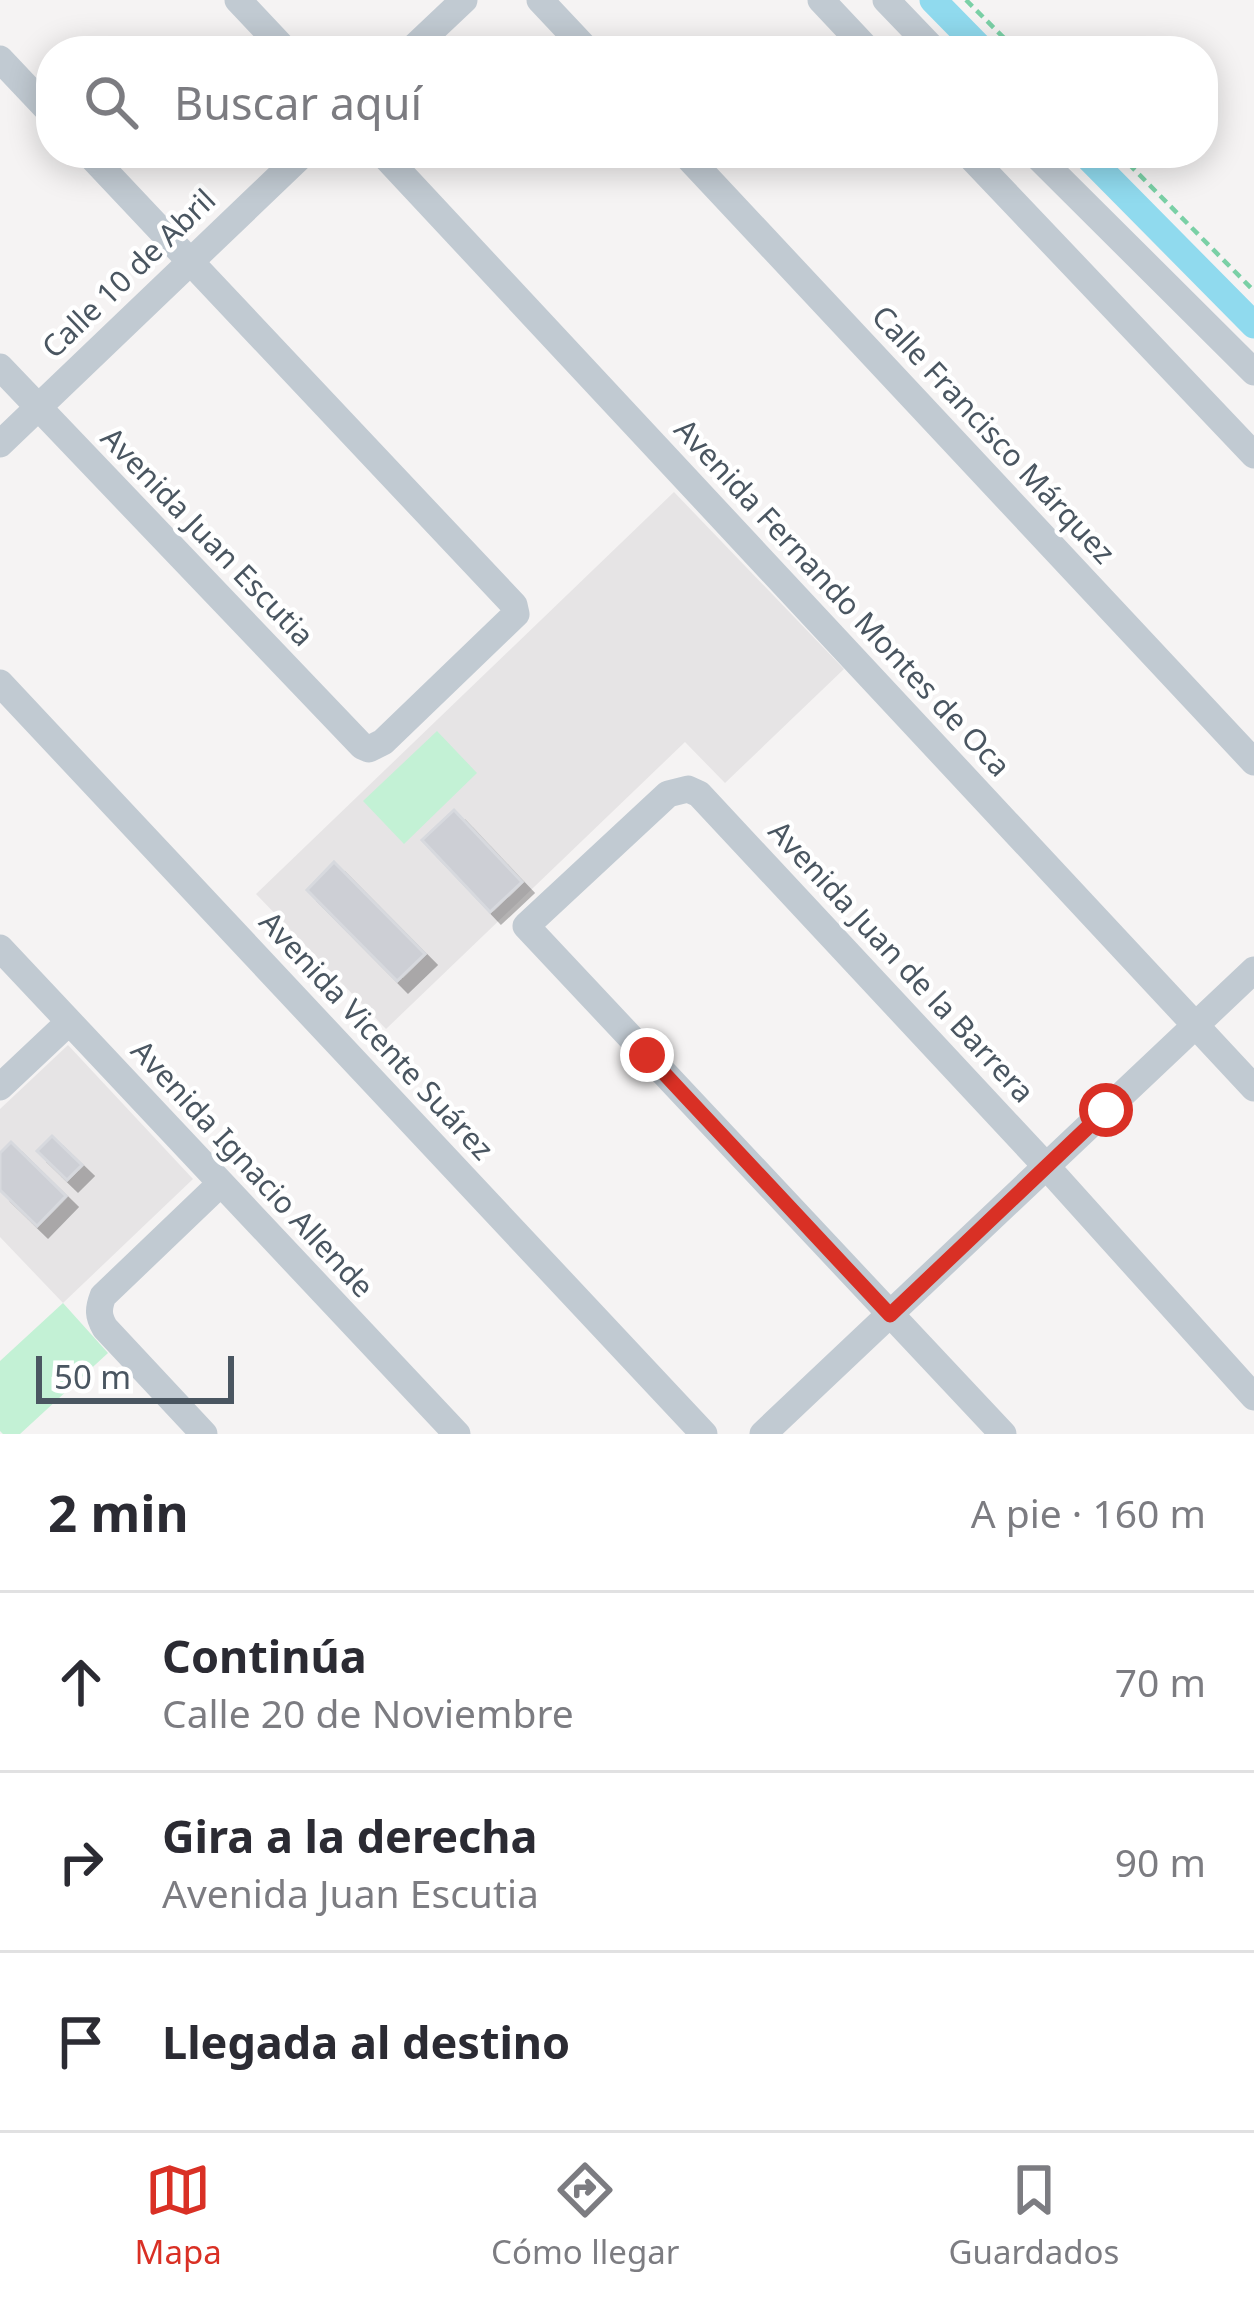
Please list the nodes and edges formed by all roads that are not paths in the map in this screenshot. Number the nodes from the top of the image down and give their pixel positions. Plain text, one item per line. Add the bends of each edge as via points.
1 (238, 0) edge
2 (464, 0) edge
3 (541, 0) edge
4 (821, 0) edge
5 (886, 0) edge
6 (272, 36) edge
7 (426, 36) edge
8 (574, 36) edge
9 (855, 36) edge
10 (921, 36) edge
11 (0, 59) edge
12 (36, 97) edge
13 (102, 168) edge
14 (288, 168) edge
15 (396, 168) edge
16 (698, 168) edge
17 (981, 168) edge
18 (1049, 168) edge
19 (189, 262) junction
20 (0, 367) edge
21 (1254, 372) edge
22 (38, 408) junction
23 (0, 444) edge
24 (1254, 455) edge
25 (0, 683) edge
26 (1254, 762) edge
27 (0, 948) edge
28 (1254, 970) edge
29 (69, 1022) junction
30 (1196, 1027) junction
31 (0, 1088) edge
32 (1254, 1088) edge
33 (1046, 1166) junction
34 (220, 1184) junction
35 (890, 1315) junction
36 (1254, 1396) edge
37 (204, 1434) edge
38 (458, 1434) edge
39 (704, 1434) edge
40 (763, 1434) edge
41 (1004, 1434) edge

1 - 6 street
2 - 7 street
3 - 8 street
4 - 9 street
5 - 10 street
11 - 12 street
13 - 19 street
14 - 19 street, Calle 10 de Abril
15 - 30 street, Avenida Fernando Montes de Oca
16 - 26 street, Calle Francisco Márquez
17 - 24 street
18 - 21 street
19 - 22 street, Calle 10 de Abril
19 - 22 street, Avenida Juan Escutia via 516,609 514,617 383,742 362,746
20 - 22 street, Avenida Juan Escutia
22 - 23 street, Calle 10 de Abril
25 - 39 street, Avenida Vicente Suárez
27 - 29 street, Avenida Ignacio Allende
28 - 30 street
29 - 31 street
29 - 34 street, Avenida Ignacio Allende
30 - 32 street, Avenida Fernando Montes de Oca
30 - 33 street
33 - 35 street
33 - 35 street, Avenida Juan de la Barrera via 699,794 668,794 526,926
33 - 36 street, Avenida Juan de la Barrera
34 - 37 street via 98,1307 105,1328
34 - 38 street, Avenida Ignacio Allende
35 - 40 street
35 - 41 street

